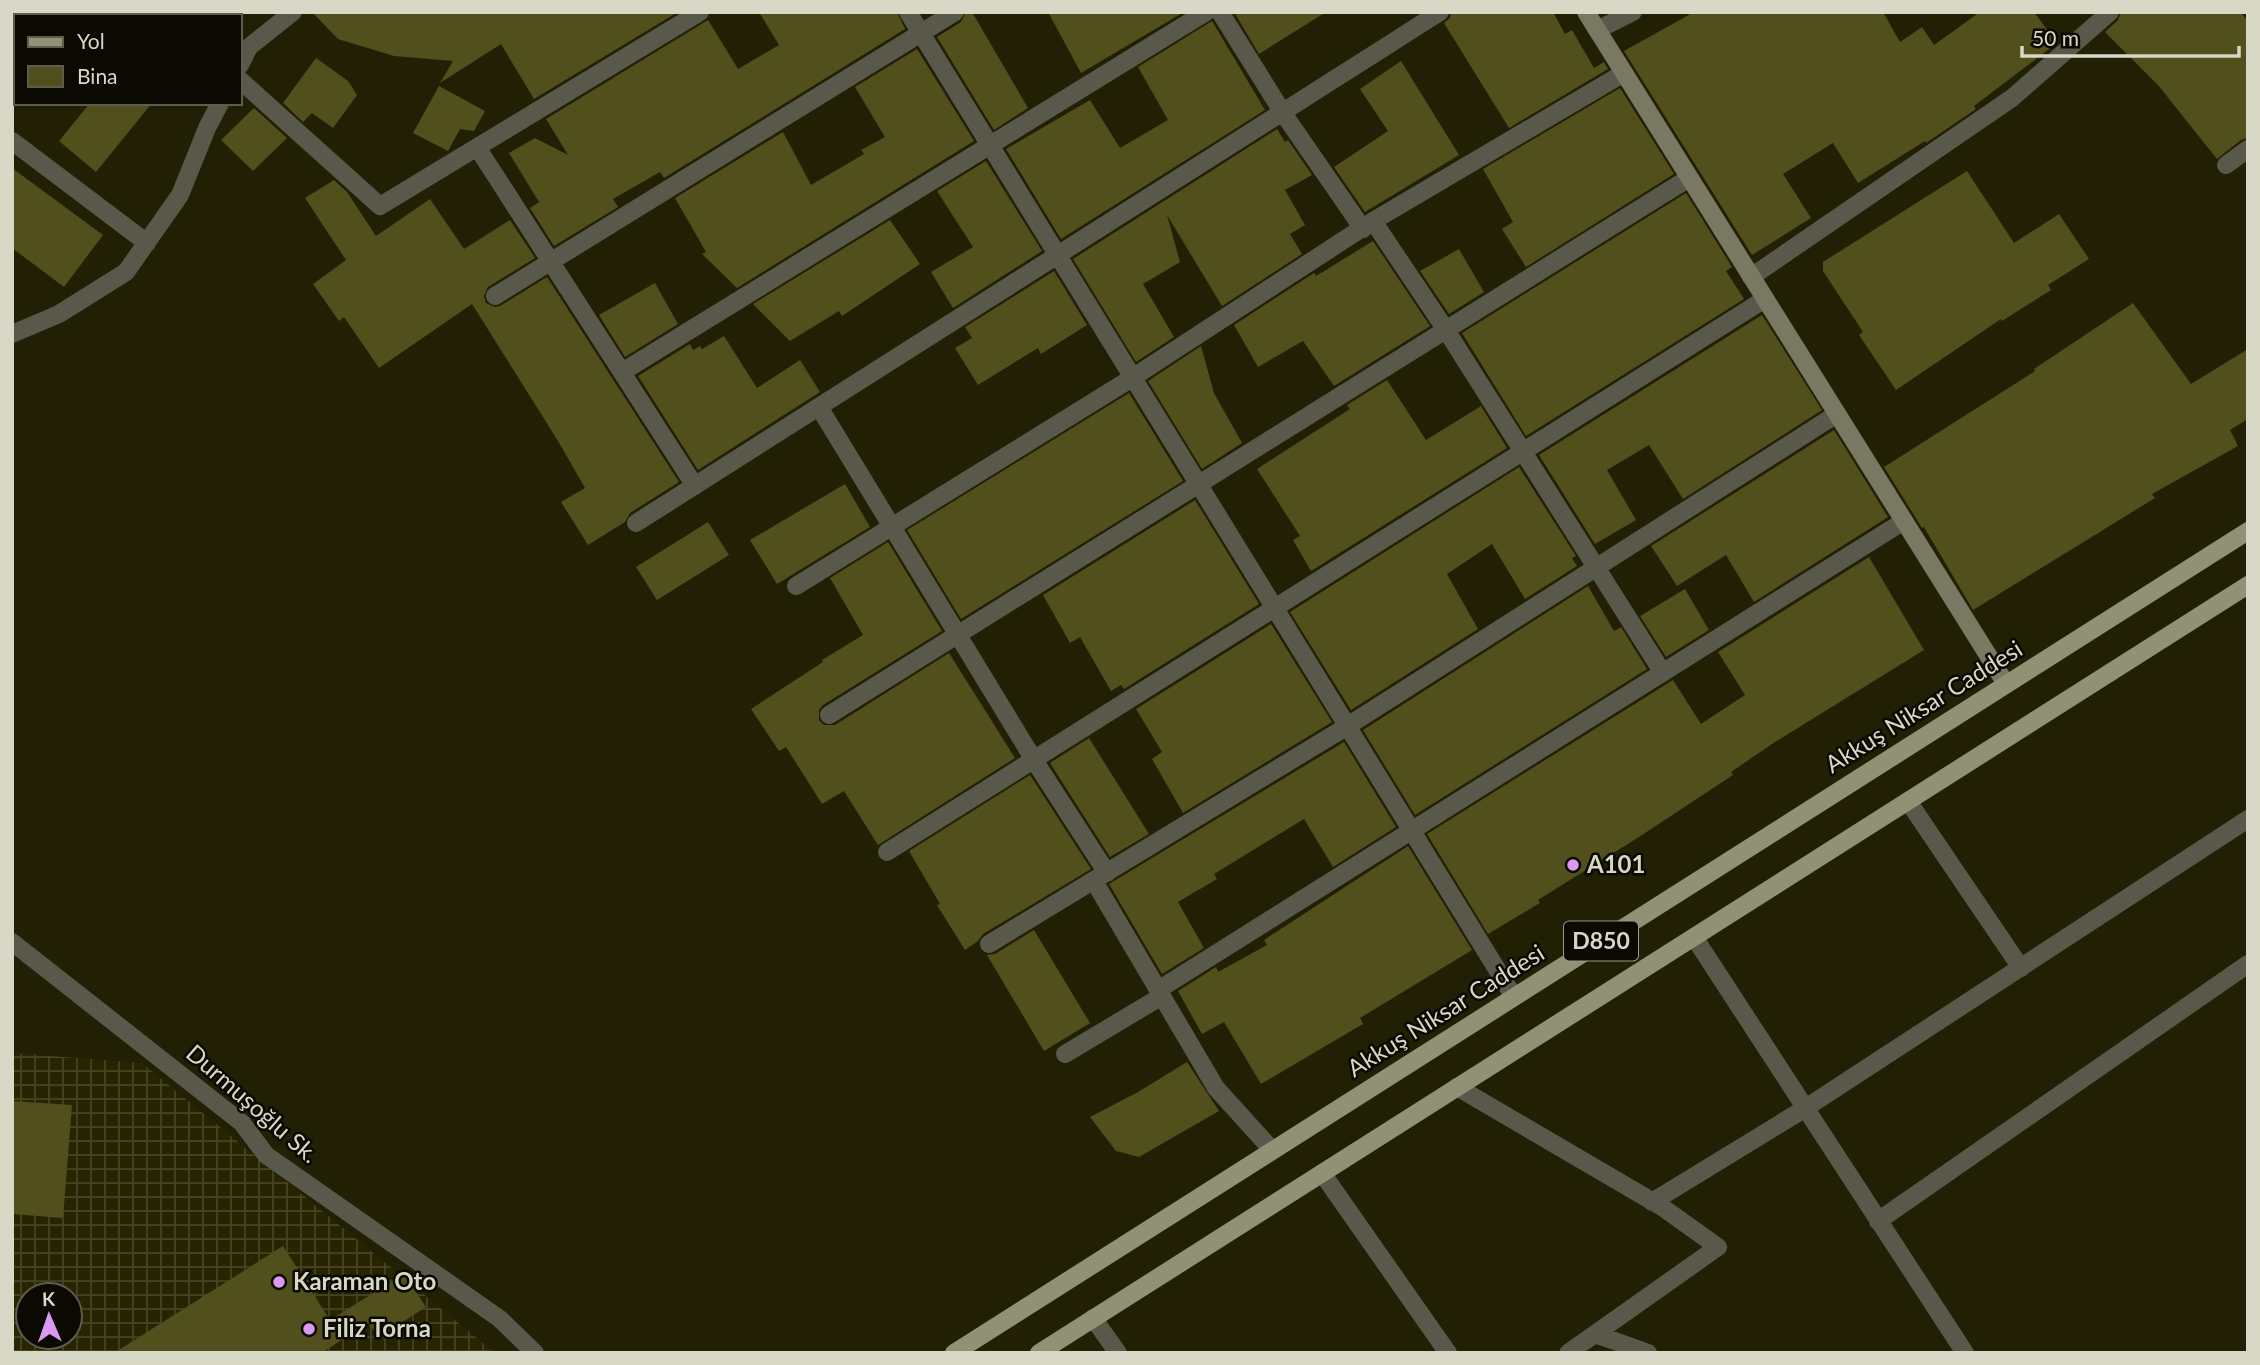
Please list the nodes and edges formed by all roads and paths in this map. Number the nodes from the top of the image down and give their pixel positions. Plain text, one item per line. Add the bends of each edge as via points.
1 (293, 12) edge
2 (700, 12) edge
3 (908, 12) edge
4 (955, 12) edge
5 (1206, 12) edge
6 (1220, 12) edge
7 (1440, 12) edge
8 (1586, 12) edge
9 (1633, 12) edge
10 (2109, 12) edge
11 (1597, 30) junction
12 (920, 32) junction
13 (242, 61) edge
14 (1624, 73) junction
15 (242, 82) edge
16 (219, 105) edge
17 (1283, 113) junction
18 (12, 141) edge
19 (989, 145) junction
20 (477, 147) junction
21 (2248, 149) edge
22 (2226, 165) dead end
23 (1689, 178) junction
24 (1368, 225) junction
25 (147, 243) junction
26 (1057, 255) junction
27 (551, 261) junction
28 (1751, 277) junction
29 (495, 296) dead end
30 (1765, 299) junction
31 (1446, 330) junction
32 (12, 334) edge
33 (622, 372) junction
34 (1132, 378) junction
35 (819, 407) junction
36 (1837, 414) junction
37 (1523, 452) junction
38 (1198, 485) junction
39 (695, 486) junction
40 (1904, 521) junction
41 (636, 523) dead end
42 (892, 526) junction
43 (2248, 531) edge
44 (1596, 567) junction
45 (2248, 584) edge
46 (796, 586) dead end
47 (1274, 608) junction
48 (958, 635) junction
49 (1663, 673) junction
50 (2006, 684) junction
51 (829, 715) dead end
52 (1346, 727) junction
53 (1034, 760) junction
54 (1908, 801) junction
55 (2248, 819) edge
56 (1410, 832) junction
57 (887, 852) dead end
58 (1101, 877) junction
59 (1694, 937) junction
60 (12, 942) edge
61 (989, 944) dead end
62 (2248, 964) edge
63 (2021, 968) junction
64 (1160, 993) junction
65 (1514, 997) junction
66 (1065, 1054) dead end
67 (1457, 1087) junction
68 (1804, 1109) junction
69 (1272, 1150) junction
70 (1321, 1173) junction
71 (1652, 1202) junction
72 (1878, 1221) junction
73 (1093, 1318) junction
74 (1595, 1334) junction
75 (535, 1353) edge
76 (954, 1353) edge
77 (1039, 1353) edge
78 (1118, 1353) edge
79 (1448, 1353) edge
80 (1568, 1353) edge
81 (1648, 1353) edge
82 (1965, 1353) edge

1 - 13 street via 249,47
2 - 20 street
3 - 12 street
4 - 12 street
5 - 19 street
6 - 17 street
7 - 17 street
8 - 11 street
9 - 11 street
10 - 28 street via 2012,98
11 - 14 street
12 - 19 street
12 - 27 street
14 - 23 street
14 - 24 street
15 - 20 street via 380,206
16 - 25 street via 180,195
17 - 24 street
17 - 26 street
18 - 25 street
19 - 26 street
19 - 33 street
20 - 27 street
21 - 22 street
23 - 28 street
23 - 31 street
24 - 31 street
24 - 34 street
25 - 32 street via 126,272 59,314
26 - 34 street
26 - 35 street
27 - 29 street
27 - 33 street
28 - 30 street
30 - 36 street
30 - 37 street
31 - 37 street
31 - 38 street
33 - 39 street
34 - 38 street
34 - 42 street
35 - 39 street
35 - 42 street
36 - 40 street
36 - 44 street
37 - 44 street
37 - 47 street
38 - 47 street
38 - 48 street
39 - 41 street
40 - 49 street
40 - 50 street
42 - 46 street
42 - 48 street
43 - 50 main road, Akkuş Niksar Caddesi / D850
44 - 49 street
44 - 52 street
45 - 54 main road, D850
47 - 52 street
47 - 53 street
48 - 51 street
48 - 53 street
49 - 56 street
50 - 65 main road, Akkuş Niksar Caddesi / D850
52 - 56 street
52 - 58 street
53 - 57 street
53 - 58 street
54 - 59 main road, D850
54 - 63 street
55 - 63 street
56 - 64 street
56 - 65 street
58 - 61 street
58 - 64 street
59 - 67 main road, D850
59 - 68 street
60 - 75 street, Durmuşoğlu Sk. via 242,1123 266,1155 500,1319
62 - 72 street
63 - 68 street
64 - 66 street
64 - 69 street via 1216,1088
65 - 69 main road, Akkuş Niksar Caddesi / D850
67 - 70 main road, D850
67 - 71 street
68 - 71 street
68 - 72 street
69 - 76 main road, Akkuş Niksar Caddesi / D850
70 - 73 main road, D850
70 - 79 street
71 - 74 street via 1718,1247
72 - 82 street
73 - 77 main road, D850
73 - 78 street
74 - 80 street
74 - 81 street

